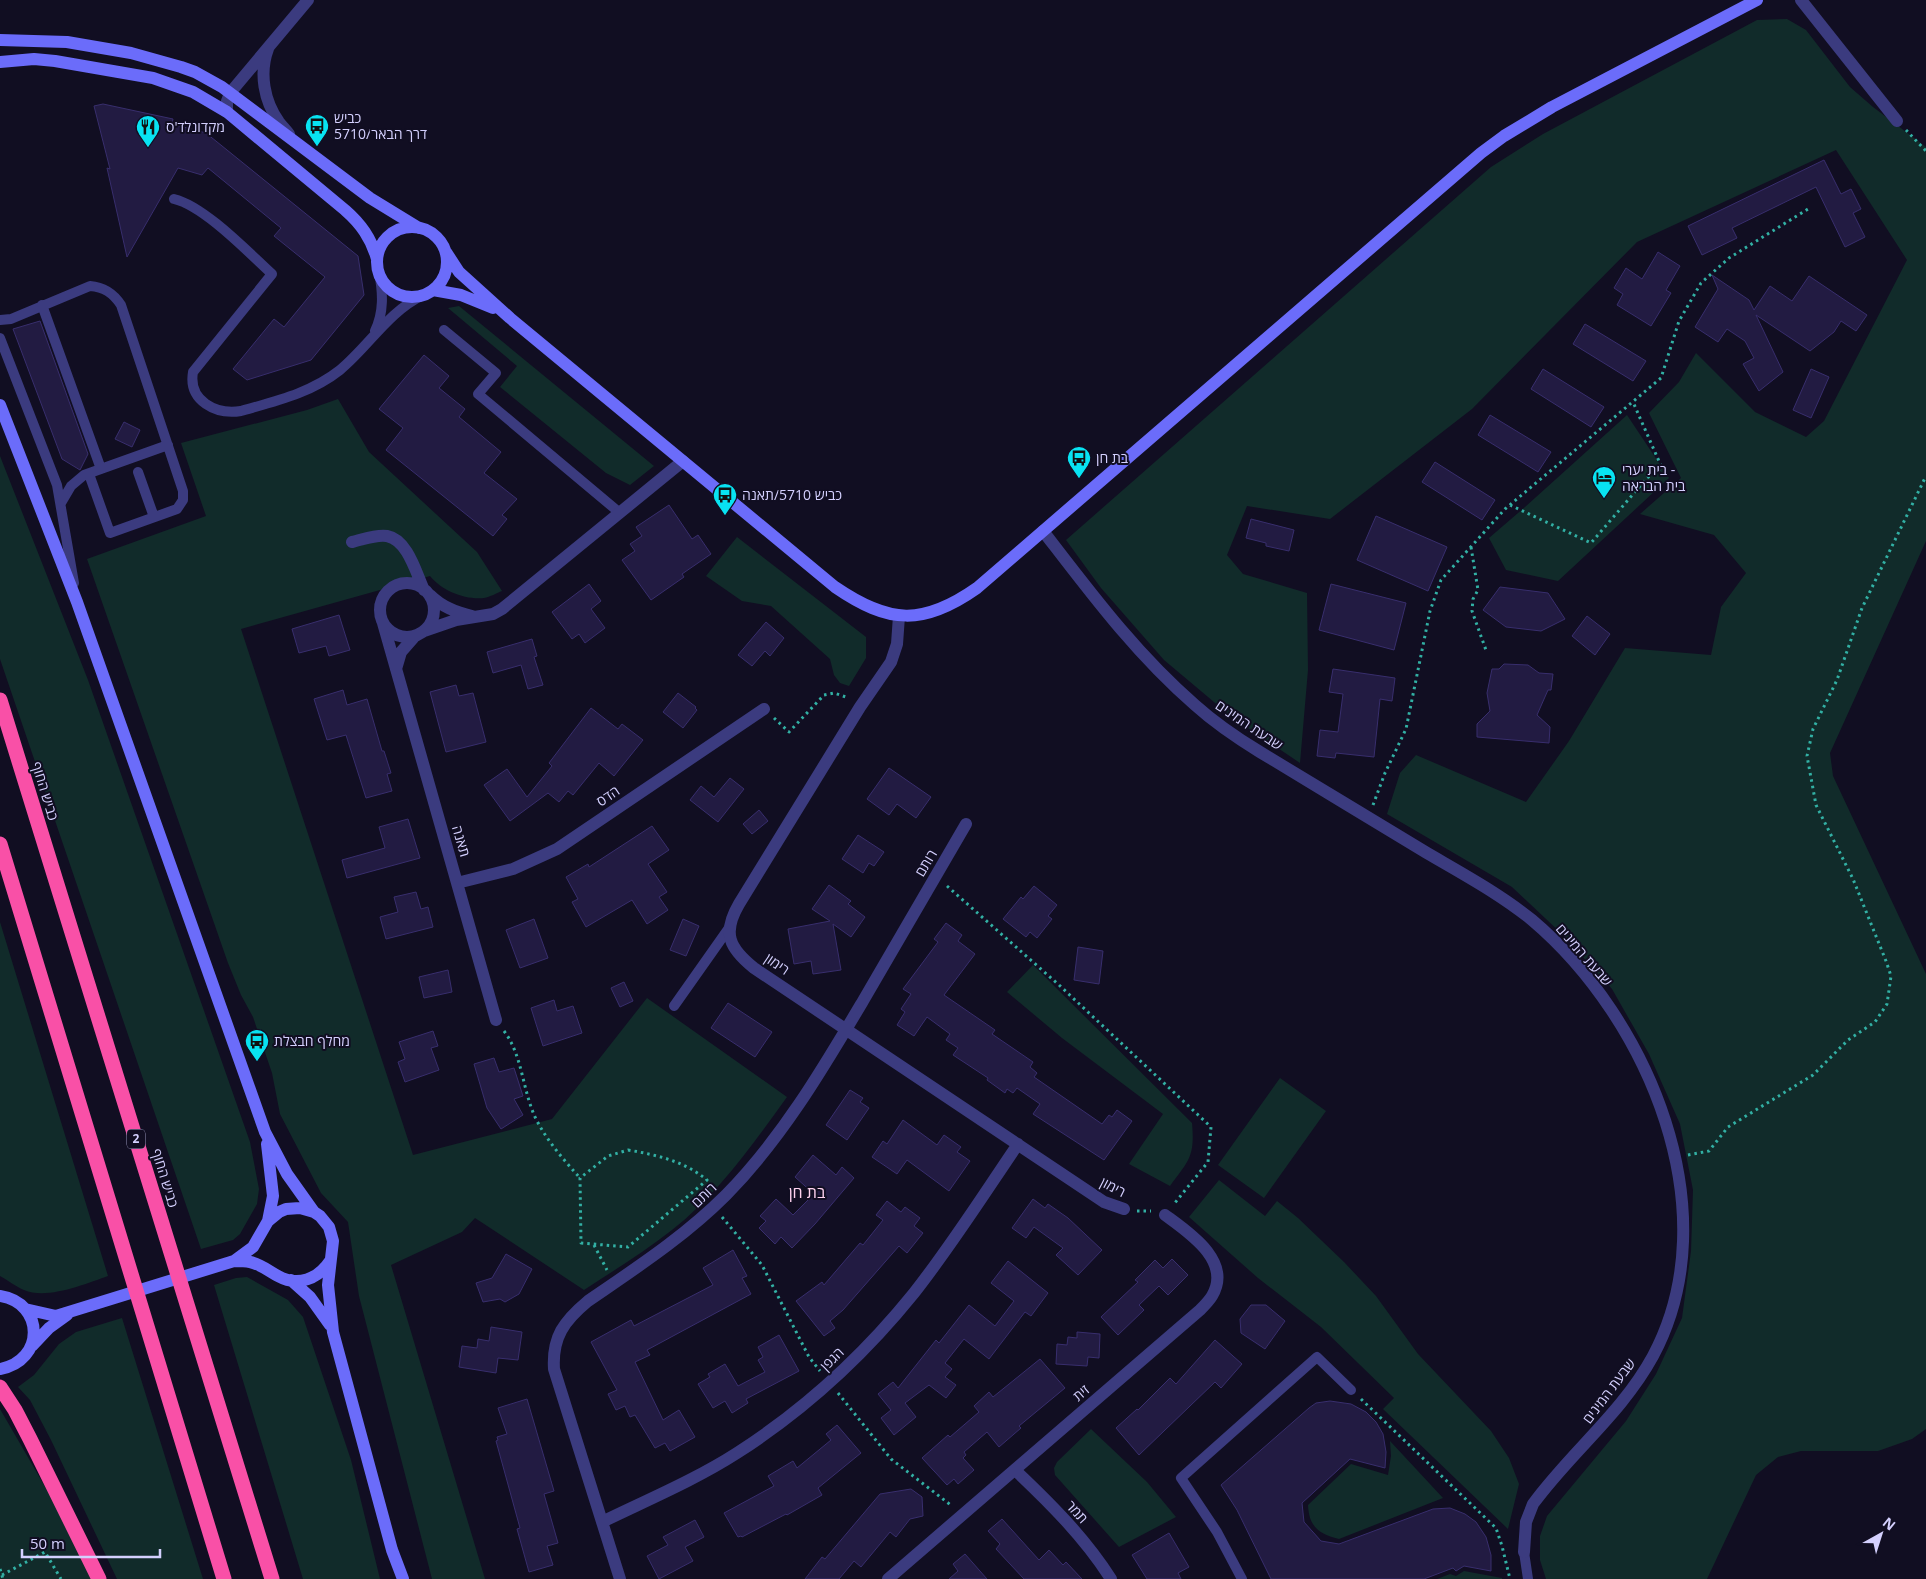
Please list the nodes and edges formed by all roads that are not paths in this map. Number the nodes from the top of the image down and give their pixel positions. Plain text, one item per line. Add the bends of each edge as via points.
1 (308, 0) edge
2 (1756, 0) edge
3 (1801, 0) edge
4 (0, 40) edge
5 (270, 44) junction
6 (0, 62) edge
7 (230, 93) junction
8 (227, 112) junction
9 (1897, 121) road end
10 (292, 139) junction
11 (174, 199) dead end
12 (419, 228) junction
13 (446, 252) junction
14 (377, 259) junction
15 (378, 272) junction
16 (428, 293) junction
17 (42, 306) junction
18 (510, 318) junction
19 (0, 320) edge
20 (444, 330) dead end
21 (374, 334) junction
22 (0, 338) edge
23 (0, 405) edge
24 (168, 445) junction
25 (683, 461) junction
26 (101, 469) junction
27 (138, 472) dead end
28 (89, 474) junction
29 (60, 503) junction
30 (620, 513) junction
31 (154, 517) junction
32 (1043, 530) junction
33 (352, 542) dead end
34 (426, 591) junction
35 (77, 602) junction
36 (477, 616) junction
37 (900, 616) junction
38 (383, 623) junction
39 (419, 634) junction
40 (396, 669) junction
41 (0, 700) edge
42 (764, 709) road end
43 (966, 824) dead end
44 (0, 844) edge
45 (457, 883) junction
46 (729, 928) junction
47 (674, 1006) dead end
48 (496, 1020) road end
49 (846, 1029) junction
50 (265, 1132) junction
51 (1018, 1144) junction
52 (1124, 1210) road end
53 (314, 1212) junction
54 (1164, 1215) road end
55 (268, 1221) junction
56 (261, 1234) junction
57 (330, 1261) junction
58 (228, 1263) junction
59 (274, 1273) junction
60 (291, 1280) junction
61 (0, 1295) edge
62 (25, 1309) junction
63 (72, 1312) junction
64 (333, 1332) junction
65 (31, 1348) junction
66 (0, 1369) edge
67 (0, 1387) edge
68 (1352, 1390) road end
69 (1015, 1470) junction
70 (602, 1522) junction
71 (392, 1550) junction
72 (1524, 1552) joint
73 (99, 1579) edge
74 (224, 1579) edge
75 (272, 1579) edge
76 (397, 1579) edge
77 (403, 1579) edge
78 (620, 1579) edge
79 (888, 1579) edge
80 (1111, 1579) edge
81 (1242, 1579) edge
82 (1528, 1579) edge

1 - 5 street
2 - 32 main road via 1552,107 1481,153
3 - 9 street
4 - 7 main road via 67,42 131,53 195,72
5 - 7 street
5 - 10 street via 264,66 265,89 272,110
6 - 8 main road via 56,60 153,78 193,92
7 - 8 street
7 - 10 main road
8 - 14 main road via 357,221 368,235
10 - 12 main road via 370,198
11 - 21 lane via 206,216 272,274 193,372 197,395 211,408 230,413 303,392 340,370
12 - 13 main road via 434,234
12 - 14 main road via 402,228 390,235 381,246
13 - 16 main road via 446,272 440,284
13 - 18 main road via 459,272
14 - 15 main road
15 - 16 main road via 396,293 409,297
15 - 21 lane via 382,302
16 - 18 main road via 452,293 471,298
16 - 21 lane via 406,304
17 - 19 lane via 12,319
17 - 24 lane via 90,286 103,288 116,298
17 - 26 lane
18 - 25 main road
20 - 30 lane via 496,373 478,394
22 - 29 lane via 57,485
23 - 35 main road
24 - 26 lane
24 - 31 lane via 183,500 177,509
25 - 30 street
25 - 37 main road via 835,587 871,608
26 - 28 lane
27 - 31 lane
28 - 29 lane via 76,480
28 - 31 lane via 110,533
29 - 35 lane
30 - 36 street via 502,609
32 - 37 main road via 959,601 923,615
32 - 72 street, שבעת המינים via 1114,622 1167,680 1196,706 1260,752 1513,905 1532,920 1594,986 1633,1047 1658,1099 1676,1157 1682,1213 1682,1256 1676,1293 1653,1356 1628,1395 1534,1504 1526,1522
33 - 34 street via 380,536 396,541 405,548
34 - 36 street via 435,601 452,610
34 - 38 street via 409,583 399,584 390,590 380,608
34 - 39 street via 433,602 434,613 431,623
35 - 50 main road
36 - 39 street
37 - 46 street via 891,662 739,904
38 - 39 street via 395,634 405,637
38 - 40 street, תאנה
39 - 40 street via 401,652
40 - 45 street, תאנה
41 - 75 highway, כביש החוף / 2
42 - 45 street, הדס via 557,849 513,869
43 - 49 street, רותם
44 - 74 highway
45 - 48 street, תאנה
46 - 47 lane
46 - 49 street, רימון via 732,944 744,960
49 - 51 street, רימון
49 - 70 street, רותם via 803,1099 753,1165 698,1222 588,1301 568,1320 558,1336 553,1355 554,1369
50 - 53 main road via 287,1174
50 - 55 main road via 273,1196
51 - 52 street, רימון via 1104,1202
51 - 70 street, הגפן via 937,1263 881,1330 832,1380 776,1426 736,1453
53 - 55 main road via 286,1209
53 - 57 main road via 325,1221 332,1234
54 - 69 street, זית via 1190,1234 1211,1256 1217,1268 1218,1282 1212,1296 1200,1310
55 - 56 main road
56 - 58 main road via 253,1247
56 - 59 main road via 261,1255
57 - 60 main road via 314,1277
57 - 64 main road via 328,1294
58 - 59 main road via 250,1262
58 - 63 main road
59 - 60 main road
60 - 64 main road via 310,1296
61 - 62 main road via 11,1298
62 - 63 main road via 56,1316
62 - 65 main road via 34,1328
63 - 65 main road via 49,1328
64 - 71 main road
65 - 66 main road via 17,1363
67 - 73 highway via 30,1439
68 - 81 lane via 1317,1357 1180,1478 1217,1532
69 - 79 street, זית
69 - 80 street, תמר via 1083,1540
70 - 78 street, רותם
71 - 76 main road
71 - 77 main road
72 - 82 lane, שבעת המינים

